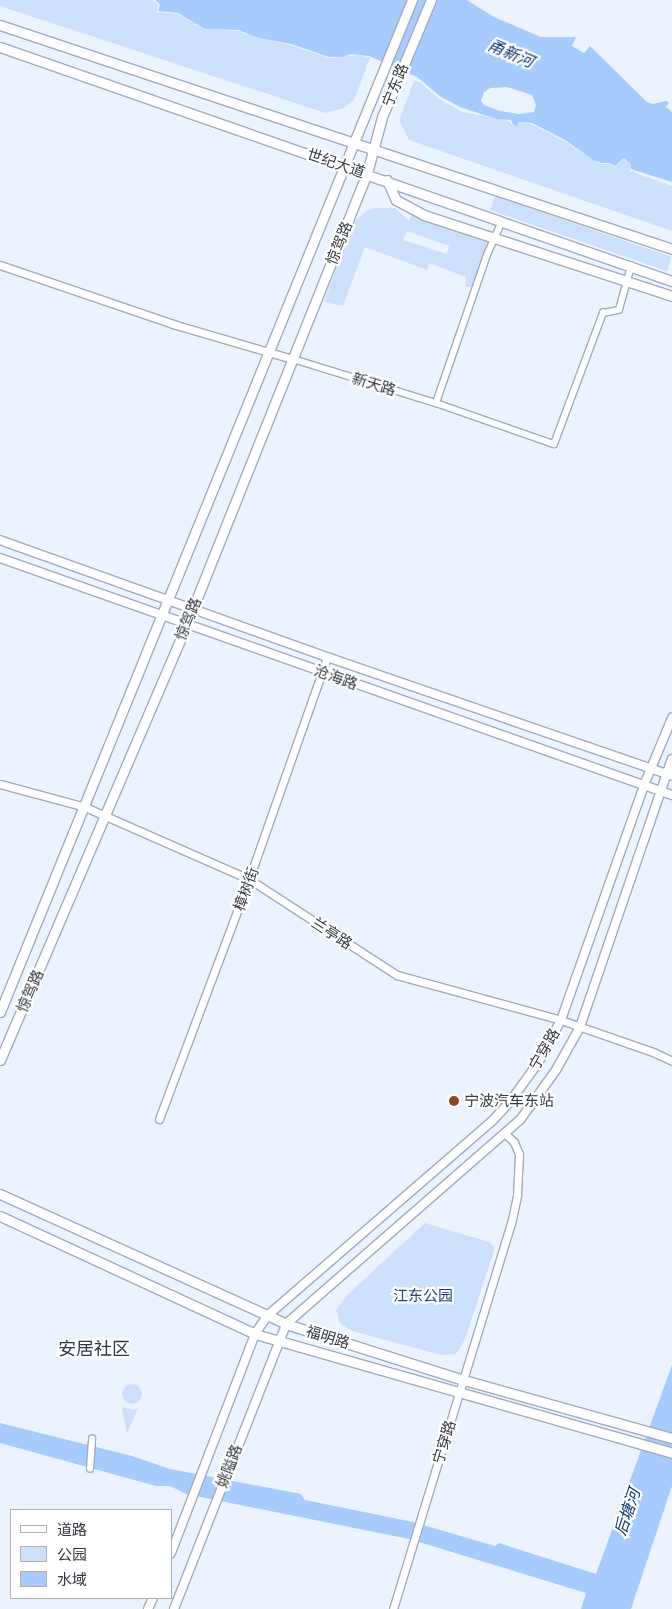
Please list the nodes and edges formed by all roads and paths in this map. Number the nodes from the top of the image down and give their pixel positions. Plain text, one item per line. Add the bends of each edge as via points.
1 (412, 0) edge
2 (430, 0) edge
3 (0, 26) edge
4 (0, 47) edge
5 (353, 143) junction
6 (374, 150) junction
7 (346, 166) junction
8 (367, 173) junction
9 (387, 180) junction
10 (502, 221) junction
11 (494, 238) junction
12 (672, 249) edge
13 (0, 265) edge
14 (631, 266) junction
15 (672, 280) edge
16 (626, 281) junction
17 (672, 296) edge
18 (269, 354) junction
19 (293, 359) junction
20 (436, 403) junction
21 (0, 540) edge
22 (0, 558) edge
23 (168, 600) junction
24 (192, 609) junction
25 (163, 614) junction
26 (187, 623) junction
27 (327, 657) junction
28 (322, 672) junction
29 (672, 718) edge
30 (672, 759) edge
31 (651, 767) junction
32 (669, 775) edge
33 (0, 784) edge
34 (644, 785) junction
35 (661, 791) junction
36 (672, 795) edge
37 (84, 807) junction
38 (106, 815) junction
39 (249, 879) junction
40 (0, 1012) edge
41 (561, 1020) junction
42 (580, 1027) junction
43 (0, 1060) edge
44 (672, 1061) edge
45 (159, 1118) dead end
46 (505, 1134) junction
47 (0, 1194) edge
48 (0, 1216) edge
49 (267, 1316) junction
50 (286, 1324) junction
51 (255, 1334) junction
52 (278, 1340) junction
53 (464, 1380) junction
54 (460, 1393) junction
55 (672, 1438) edge
56 (92, 1439) dead end
57 (672, 1453) edge
58 (90, 1469) dead end
59 (172, 1551) edge
60 (174, 1609) edge
61 (393, 1609) edge

1 - 5 main road, 宁东路
2 - 6 main road, 宁东路 via 382,117
3 - 5 main road, 世纪大道
4 - 7 main road, 世纪大道
5 - 6 main road, 世纪大道
5 - 7 main road, 惊驾路
6 - 8 main road, 宁东路
6 - 12 main road, 世纪大道
7 - 8 main road, 世纪大道
7 - 18 main road, 惊驾路
8 - 9 main road, 世纪大道
8 - 19 main road, 惊驾路
9 - 10 main road, 世纪大道
9 - 11 main road via 396,200 424,215
10 - 11 street
10 - 14 main road, 世纪大道
11 - 16 main road
11 - 20 street
13 - 18 street, 新天路
14 - 15 main road, 世纪大道
14 - 16 street, 新天路
16 - 17 main road
16 - 20 street, 新天路 via 618,310 603,313 554,444
18 - 19 street, 新天路
18 - 23 main road, 惊驾路
19 - 20 street, 新天路
19 - 24 main road, 惊驾路
21 - 23 main road, 沧海路
22 - 25 main road, 沧海路
23 - 24 main road, 沧海路
23 - 25 main road, 惊驾路
24 - 26 main road, 惊驾路
24 - 27 main road, 沧海路
25 - 26 main road, 沧海路
25 - 37 main road, 惊驾路
26 - 28 main road, 沧海路
26 - 38 main road, 惊驾路
27 - 28 street, 樟树街
27 - 31 main road, 沧海路
28 - 34 main road, 沧海路
28 - 39 street, 樟树街
29 - 31 main road, 宁穿路
30 - 32 main road, 宁穿路
31 - 32 main road, 沧海路
31 - 34 main road, 宁穿路
32 - 35 main road, 宁穿路
33 - 37 street, 兰亭路
34 - 35 main road, 沧海路
34 - 41 main road, 宁穿路
35 - 36 main road, 沧海路
35 - 42 main road, 宁穿路
37 - 38 street, 兰亭路
37 - 40 main road, 惊驾路
38 - 39 street, 兰亭路
38 - 43 main road, 惊驾路
39 - 41 street, 兰亭路 via 397,975
39 - 45 street, 樟树街
41 - 42 street, 兰亭路
41 - 49 main road, 宁穿路 via 538,1063 493,1120
42 - 44 street, 兰亭路
42 - 46 main road, 宁穿路 via 556,1070 520,1120
46 - 50 main road, 宁穿路
46 - 53 street, 宁穿路 via 514,1142 519,1154 517,1195
47 - 49 main road, 福明路
48 - 51 main road, 福明路
49 - 50 main road, 福明路
49 - 51 main road, 姚隘路
50 - 52 main road, 姚隘路
50 - 53 main road, 福明路
51 - 52 main road, 福明路
51 - 59 main road, 姚隘路
52 - 54 main road, 福明路
52 - 60 main road, 姚隘路
53 - 54 street, 宁穿路
53 - 55 main road, 福明路
54 - 57 main road, 福明路
54 - 61 street, 宁穿路
56 - 58 street

